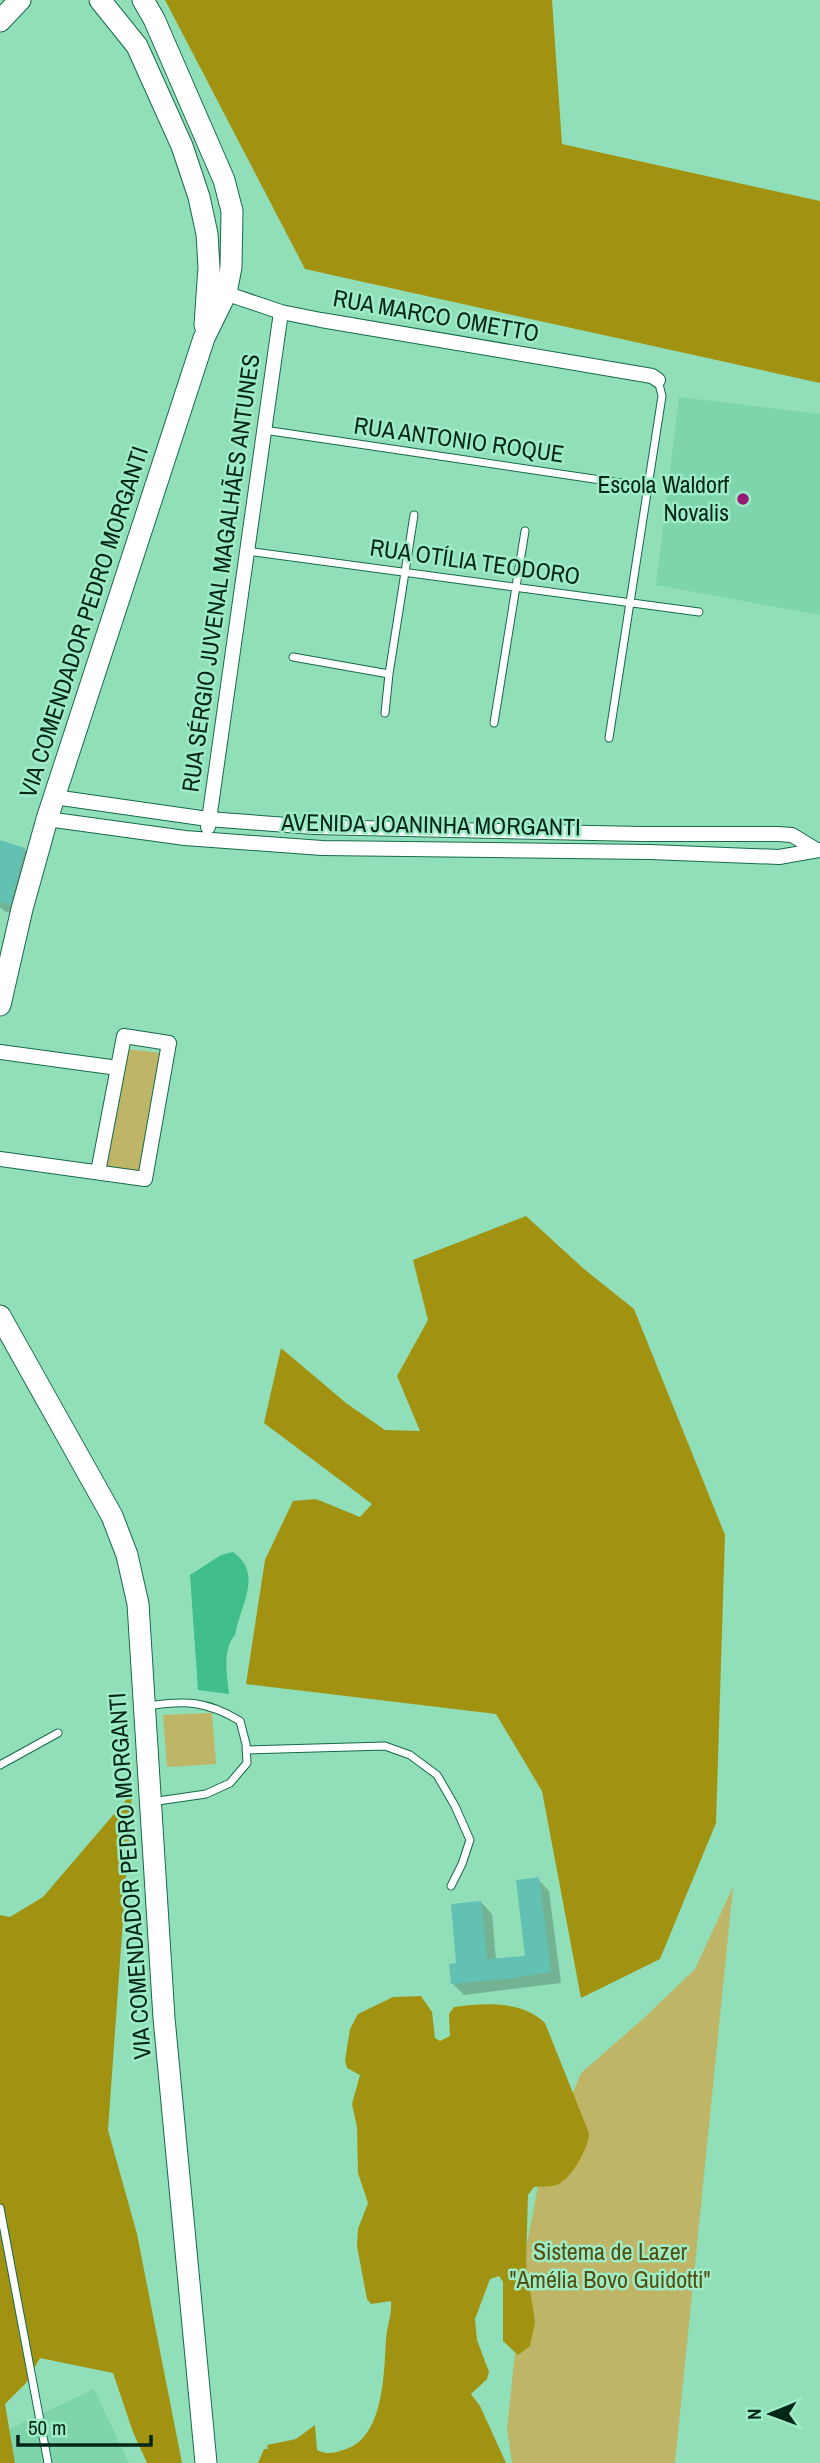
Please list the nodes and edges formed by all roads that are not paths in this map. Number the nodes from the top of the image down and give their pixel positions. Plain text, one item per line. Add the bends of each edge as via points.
1 (20, 0) edge
2 (100, 0) edge
3 (143, 0) edge
4 (0, 21) edge
5 (217, 291) junction
6 (281, 312) junction
7 (658, 380) joint
8 (264, 430) junction
9 (648, 487) junction
10 (414, 515) dead end
11 (524, 531) dead end
12 (247, 551) junction
13 (405, 572) junction
14 (515, 587) junction
15 (632, 603) junction
16 (699, 611) dead end
17 (293, 657) dead end
18 (389, 674) junction
19 (385, 713) dead end
20 (494, 723) dead end
21 (609, 738) dead end
22 (54, 797) junction
23 (208, 818) junction
24 (47, 819) junction
25 (650, 834) junction
26 (206, 840) junction
27 (818, 849) edge
28 (650, 852) junction
29 (0, 1005) edge
30 (0, 1052) edge
31 (118, 1068) junction
32 (0, 1159) edge
33 (98, 1172) junction
34 (0, 1317) edge
35 (145, 1707) junction
36 (58, 1733) dead end
37 (246, 1750) junction
38 (0, 1765) edge
39 (151, 1802) junction
40 (451, 1886) dead end
41 (0, 2208) edge
42 (48, 2463) edge
43 (206, 2463) edge

1 - 4 street
2 - 5 street via 137,46 182,146 199,197
3 - 5 street via 184,84 232,211 231,267
5 - 6 street, RUA MARCO OMETTO
5 - 22 street, VIA COMENDADOR PEDRO MORGANTI
6 - 7 street, RUA MARCO OMETTO
6 - 8 street, RUA SÉRGIO JUVENAL MAGALHÃES ANTUNES
7 - 9 lane via 662,396
8 - 9 lane, RUA ANTONIO ROQUE
8 - 12 street, RUA SÉRGIO JUVENAL MAGALHÃES ANTUNES
9 - 15 lane
10 - 13 lane
11 - 14 lane
12 - 13 lane, RUA OTÍLIA TEODORO
12 - 23 street, RUA SÉRGIO JUVENAL MAGALHÃES ANTUNES
13 - 14 lane, RUA OTÍLIA TEODORO
13 - 18 lane
14 - 15 lane, RUA OTÍLIA TEODORO
14 - 20 lane
15 - 16 lane, RUA OTÍLIA TEODORO
15 - 21 lane
17 - 18 lane
18 - 19 lane
22 - 23 street, AVENIDA JOANINHA MORGANTI
22 - 24 street, VIA COMENDADOR PEDRO MORGANTI
23 - 25 street, AVENIDA JOANINHA MORGANTI via 314,827
23 - 26 street, RUA SÉRGIO JUVENAL MAGALHÃES ANTUNES
24 - 26 street, AVENIDA JOANINHA MORGANTI
24 - 29 street, VIA COMENDADOR PEDRO MORGANTI
25 - 27 street, AVENIDA JOANINHA MORGANTI via 792,835
25 - 28 street
26 - 28 street, AVENIDA JOANINHA MORGANTI via 322,848
27 - 28 street, AVENIDA JOANINHA MORGANTI via 779,857
30 - 31 street
31 - 33 street
31 - 33 street via 124,1036 169,1044 145,1179
32 - 33 street
34 - 35 street, VIA COMENDADOR PEDRO MORGANTI via 120,1535 138,1604
35 - 37 lane via 179,1701 220,1708 240,1721
35 - 39 street, VIA COMENDADOR PEDRO MORGANTI
36 - 38 lane
37 - 39 lane via 247,1763 230,1783 206,1794
37 - 40 lane via 385,1746 410,1755 436,1775 470,1840
39 - 43 street, VIA COMENDADOR PEDRO MORGANTI via 164,2018
41 - 42 lane

